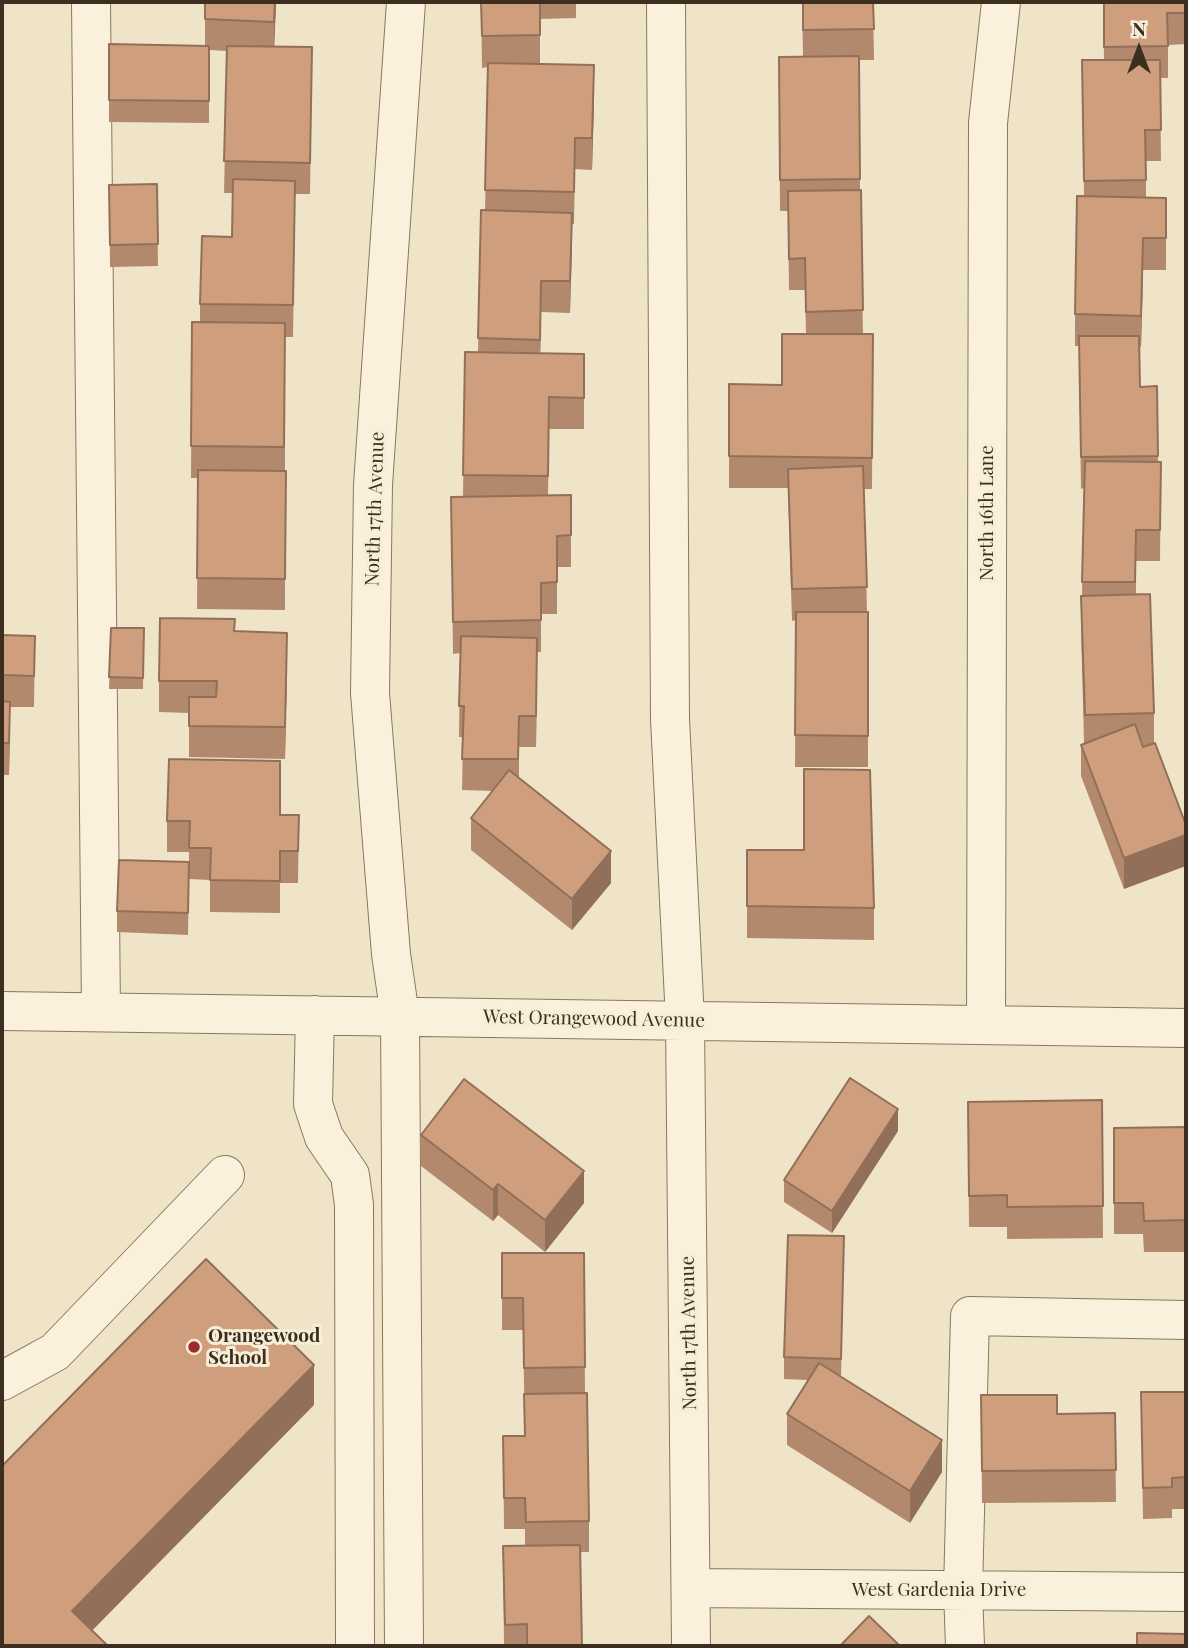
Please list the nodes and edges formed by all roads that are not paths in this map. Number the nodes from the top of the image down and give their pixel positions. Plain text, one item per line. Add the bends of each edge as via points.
1 (91, 2) edge
2 (406, 2) edge
3 (666, 2) edge
4 (1001, 2) edge
5 (2, 1011) edge
6 (101, 1012) junction
7 (315, 1015) junction
8 (400, 1016) junction
9 (685, 1020) junction
10 (986, 1025) junction
11 (1186, 1028) edge
12 (225, 1175) dead end
13 (1186, 1320) edge
14 (2, 1381) edge
15 (692, 1588) junction
16 (963, 1591) junction
17 (1186, 1592) edge
18 (355, 1646) edge
19 (404, 1646) edge
20 (691, 1646) edge
21 (965, 1646) edge

1 - 6 street
2 - 8 street, North 17th Avenue via 373,485 370,693
3 - 9 street, North 17th Avenue via 670,719
4 - 10 street, North 16th Lane via 988,123
5 - 6 street, West Orangewood Avenue
6 - 7 street, West Orangewood Avenue
7 - 8 street, West Orangewood Avenue
7 - 18 street via 313,1104 324,1137 350,1175 354,1205
8 - 9 street, West Orangewood Avenue
8 - 19 street, North 17th Avenue
9 - 10 street, West Orangewood Avenue
9 - 15 street, North 17th Avenue
10 - 11 street, West Orangewood Avenue
12 - 14 street via 55,1352
13 - 16 street via 970,1316
15 - 16 street, West Gardenia Drive
15 - 20 street, North 17th Avenue
16 - 17 street, West Gardenia Drive
16 - 21 street

